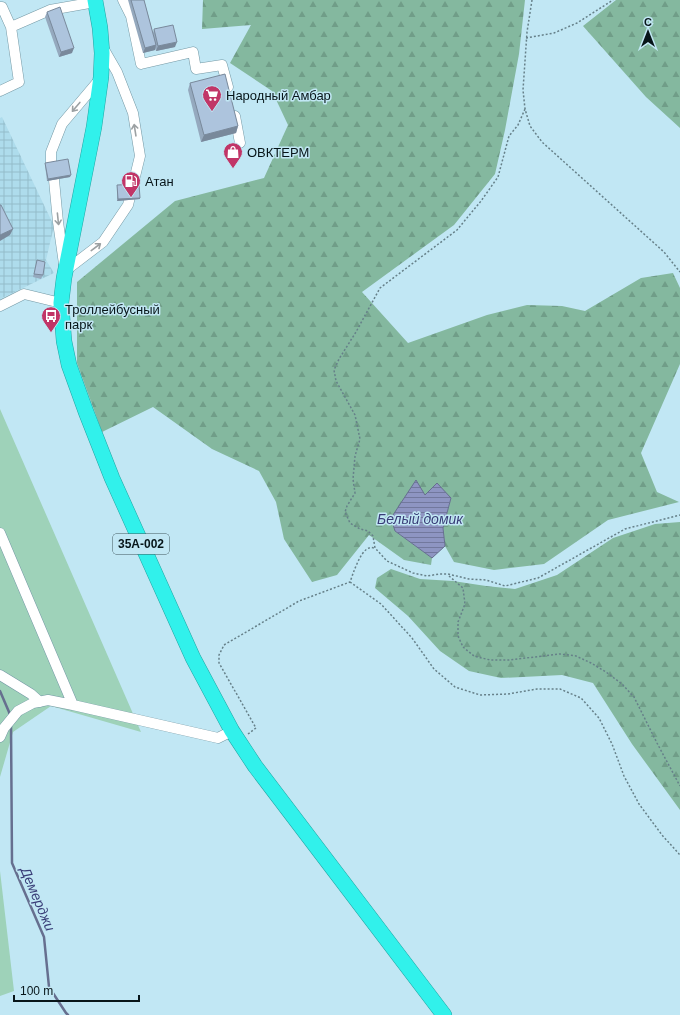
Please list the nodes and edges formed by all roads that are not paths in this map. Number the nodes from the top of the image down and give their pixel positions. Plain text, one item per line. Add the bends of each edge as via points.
1 (123, 0) edge
2 (94, 1) edge
3 (0, 7) edge
4 (12, 27) junction
5 (101, 44) junction
6 (101, 77) junction
7 (0, 91) edge
8 (240, 143) dead end
9 (51, 164) edge
10 (54, 180) edge
11 (65, 271) junction
12 (61, 303) junction
13 (0, 306) edge
14 (0, 533) edge
15 (0, 675) edge
16 (40, 702) junction
17 (73, 705) junction
18 (2, 732) edge
19 (235, 736) junction
20 (444, 1015) edge

1 - 8 street via 130,16 141,64 193,52 196,69 222,65
2 - 4 street via 50,10
2 - 5 highway, 35А-002
3 - 4 street
4 - 7 street via 19,82
5 - 6 highway, 35А-002
11 -> 5 street via 103,242 128,205 140,156 133,113 117,72
6 -> 9 street via 62,124 52,152
6 - 11 highway, 35А-002 via 94,127
10 -> 11 street
11 - 12 highway, 35А-002
12 - 13 street via 24,294
12 - 19 highway, 35А-002 via 69,365 109,470 193,658
14 - 17 street
15 - 16 street
16 - 17 street via 48,700
16 - 18 street via 18,712
17 - 19 street via 218,738
19 - 20 highway, 35А-002

